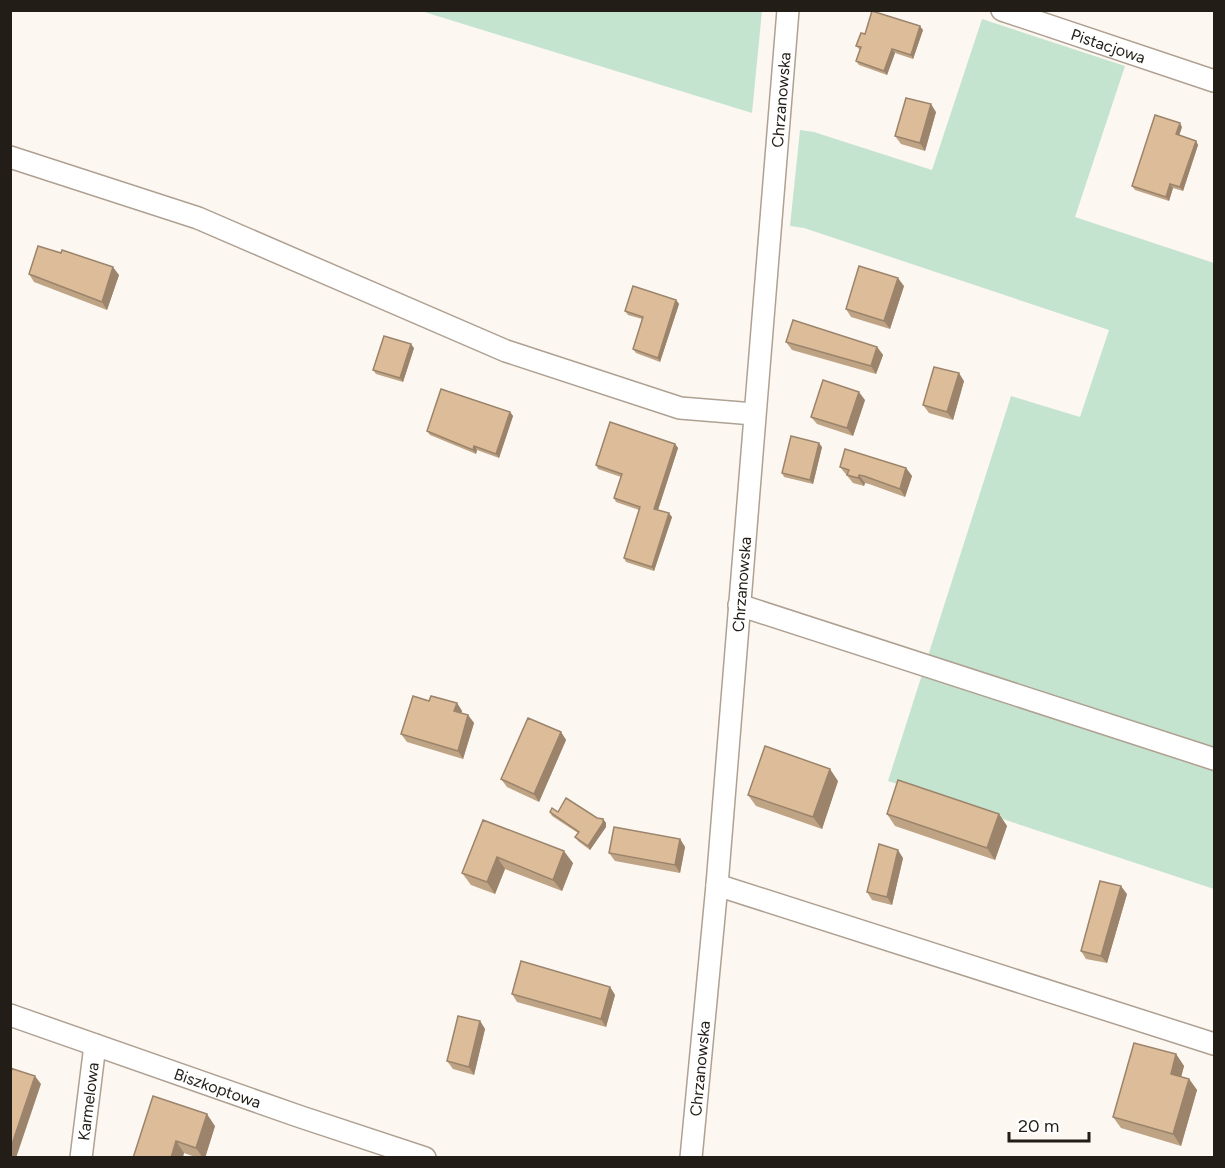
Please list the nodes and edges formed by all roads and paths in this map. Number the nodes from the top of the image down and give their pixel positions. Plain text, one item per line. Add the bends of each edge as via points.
1 (788, 10) edge
2 (1002, 10) edge
3 (1215, 81) edge
4 (10, 157) edge
5 (754, 414) junction
6 (739, 604) junction
7 (1215, 759) edge
8 (717, 885) junction
9 (10, 1015) edge
10 (1215, 1044) edge
11 (95, 1045) junction
12 (81, 1158) edge
13 (425, 1158) edge
14 (691, 1158) edge

1 - 5 street, Chrzanowska
2 - 3 street, Pistacjowa
4 - 5 street via 198,218 506,351 680,408
5 - 6 street, Chrzanowska
6 - 7 street
6 - 8 street, Chrzanowska
8 - 10 street
8 - 14 street, Chrzanowska
9 - 11 street, Biszkoptowa
11 - 12 street, Karmelowa
11 - 13 street, Biszkoptowa

